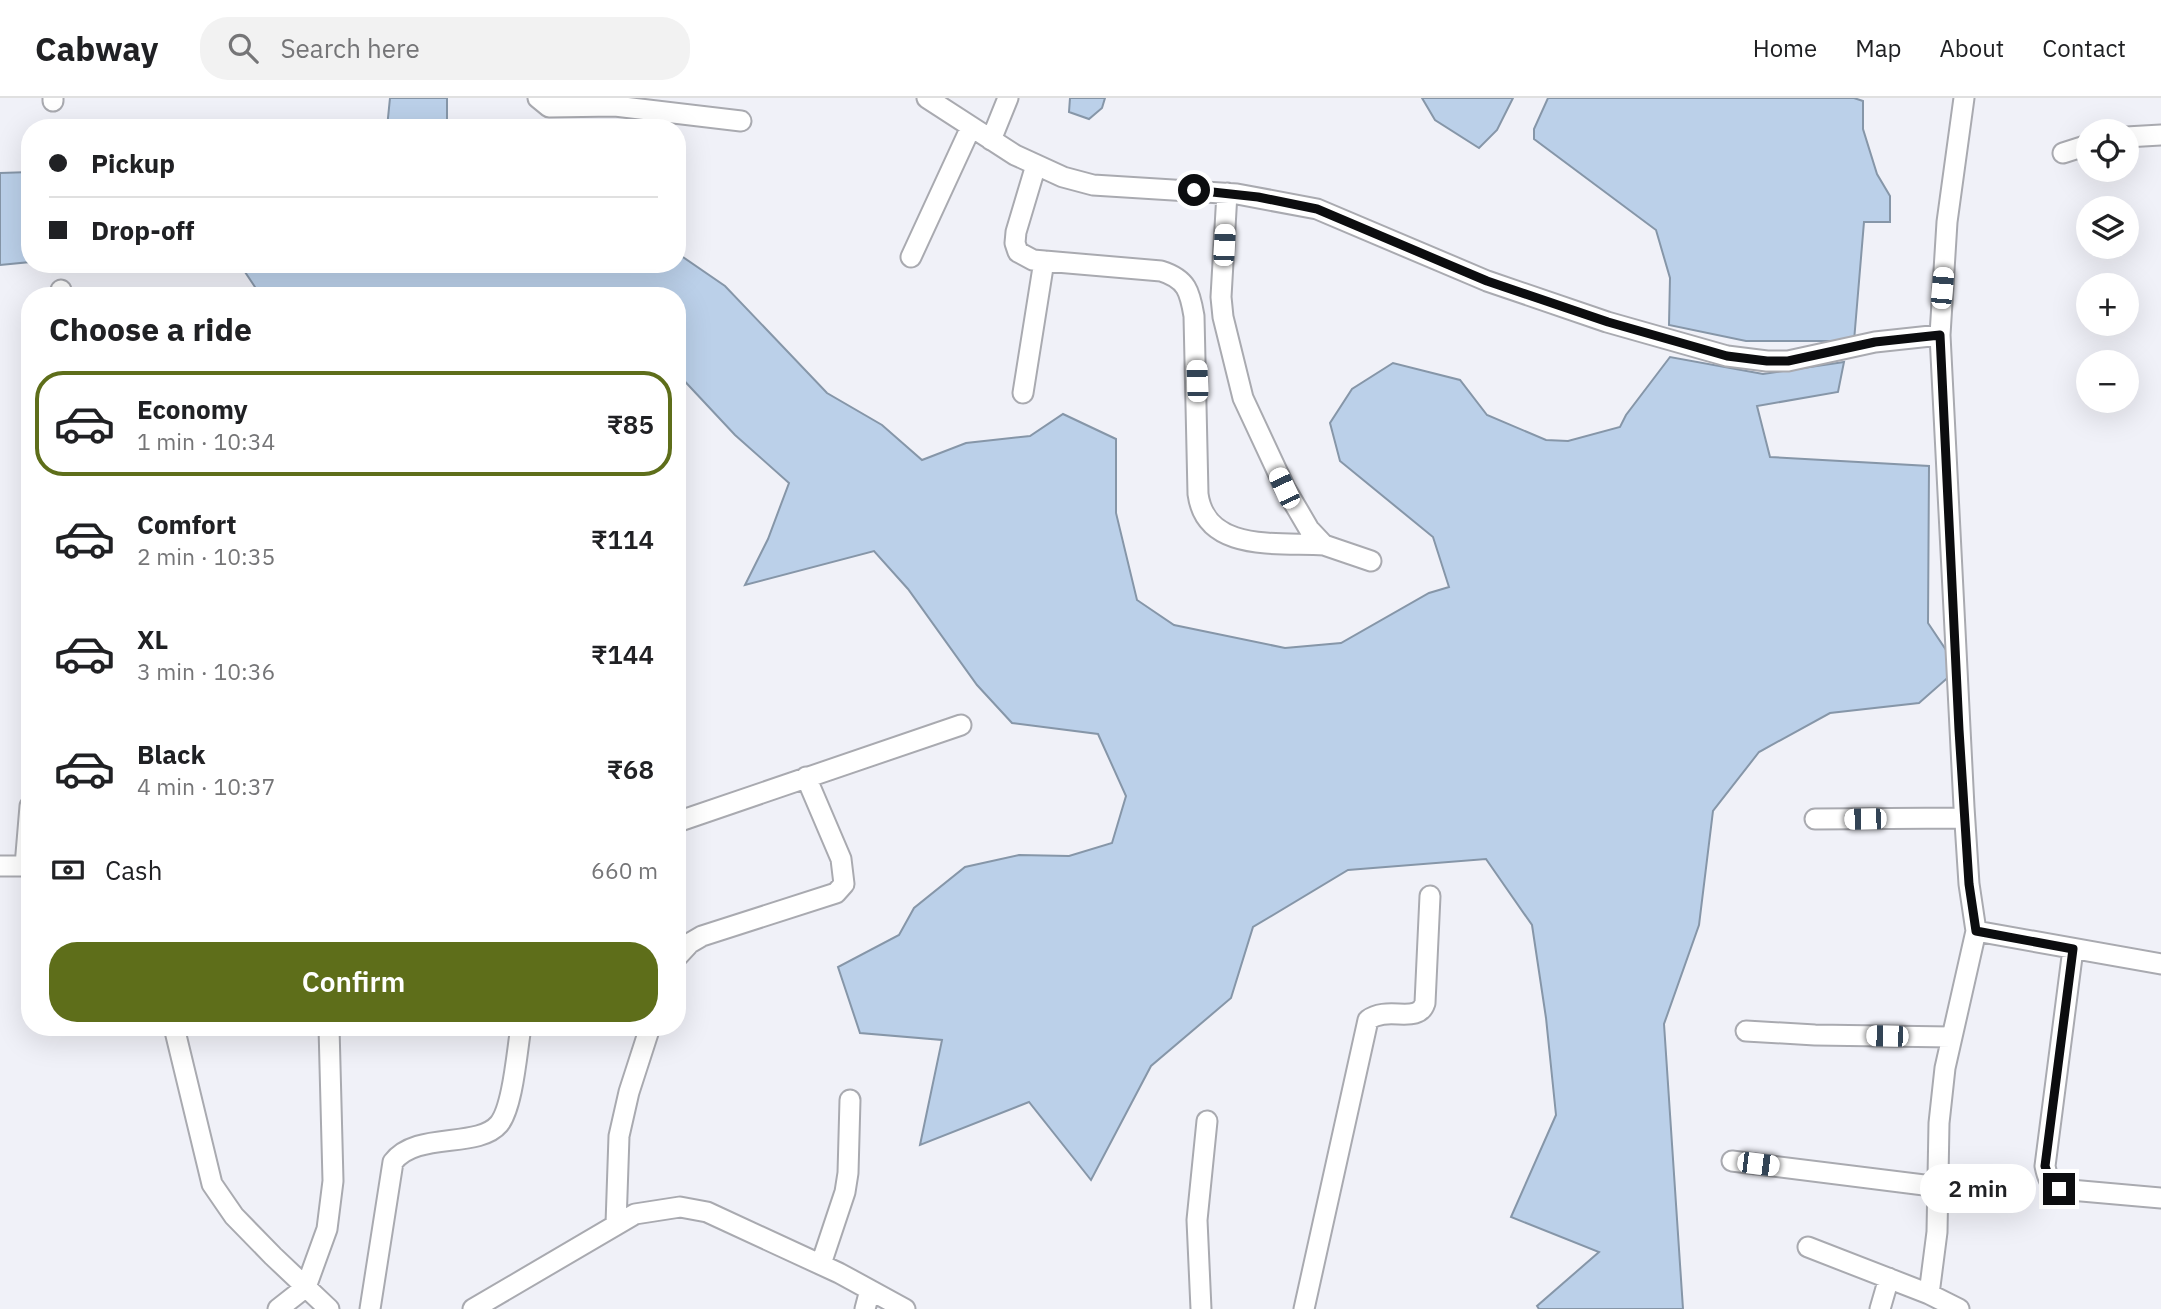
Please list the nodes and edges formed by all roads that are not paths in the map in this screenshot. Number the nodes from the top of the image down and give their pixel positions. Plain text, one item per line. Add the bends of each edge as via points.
1 (538, 98) edge
2 (928, 98) edge
3 (1008, 98) edge
4 (1964, 98) edge
5 (741, 121) dead end
6 (971, 127) junction
7 (2161, 135) edge
8 (2139, 136) edge
9 (991, 140) junction
10 (2076, 149) edge
11 (2063, 153) dead end
12 (1035, 165) junction
13 (1227, 193) junction
14 (911, 257) dead end
15 (1044, 261) junction
16 (1940, 335) junction
17 (1023, 393) dead end
18 (1324, 545) junction
19 (1370, 561) dead end
20 (961, 725) dead end
21 (806, 777) junction
22 (1964, 818) junction
23 (686, 819) edge
24 (1815, 819) dead end
25 (0, 866) edge
26 (21, 866) edge
27 (1430, 895) dead end
28 (1976, 931) junction
29 (686, 947) edge
30 (2073, 949) junction
31 (2161, 964) edge
32 (1746, 1031) dead end
33 (176, 1036) edge
34 (329, 1036) edge
35 (520, 1036) edge
36 (647, 1036) edge
37 (1951, 1037) junction
38 (850, 1100) dead end
39 (1206, 1121) dead end
40 (1732, 1161) dead end
41 (1940, 1187) junction
42 (2161, 1198) edge
43 (616, 1224) junction
44 (1808, 1247) dead end
45 (821, 1264) junction
46 (1889, 1278) junction
47 (306, 1287) junction
48 (870, 1290) junction
49 (1929, 1294) junction
50 (278, 1309) edge
51 (329, 1309) edge
52 (370, 1309) edge
53 (473, 1309) edge
54 (865, 1309) edge
55 (905, 1309) edge
56 (1201, 1309) edge
57 (1304, 1309) edge
58 (1880, 1309) edge
59 (1959, 1309) edge

1 - 5 street via 549,107 615,106
2 - 6 street
3 - 9 street
4 - 16 street via 1947,222
6 - 9 street
6 - 14 street
7 - 8 street
9 - 12 street
10 - 11 street
12 - 13 street via 1093,185
12 - 15 street via 1015,243 1024,256
13 - 16 street via 1317,209 1487,281 1727,356 1788,361 1875,342
13 - 18 street via 1221,298 1239,385 1284,488
15 - 17 street
15 - 18 street via 1161,271 1183,283 1195,316 1200,508 1211,526 1231,537
16 - 22 street
18 - 19 street
20 - 21 street
21 - 23 street
21 - 29 street via 841,859 844,884 836,893 702,936
22 - 24 street
22 - 28 street
25 - 26 street
27 - 57 street via 1425,1003 1416,1014 1383,1013 1368,1020
28 - 30 street
28 - 37 street
30 - 31 street
30 - 42 street via 2047,1176 2059,1189
32 - 37 street
33 - 47 street via 212,1184 234,1216
34 - 47 street via 333,1181 327,1229
35 - 52 street via 511,1091 499,1124 485,1132 414,1147 393,1162
36 - 43 street via 619,1136
37 - 41 street via 1939,1123
38 - 45 street via 845,1192
39 - 56 street via 1197,1220
40 - 41 street
41 - 49 street
43 - 45 street via 635,1213 657,1209 707,1212
43 - 53 street
44 - 46 street
45 - 48 street
46 - 49 street
46 - 58 street
47 - 50 street
47 - 51 street
48 - 54 street
48 - 55 street
49 - 59 street

